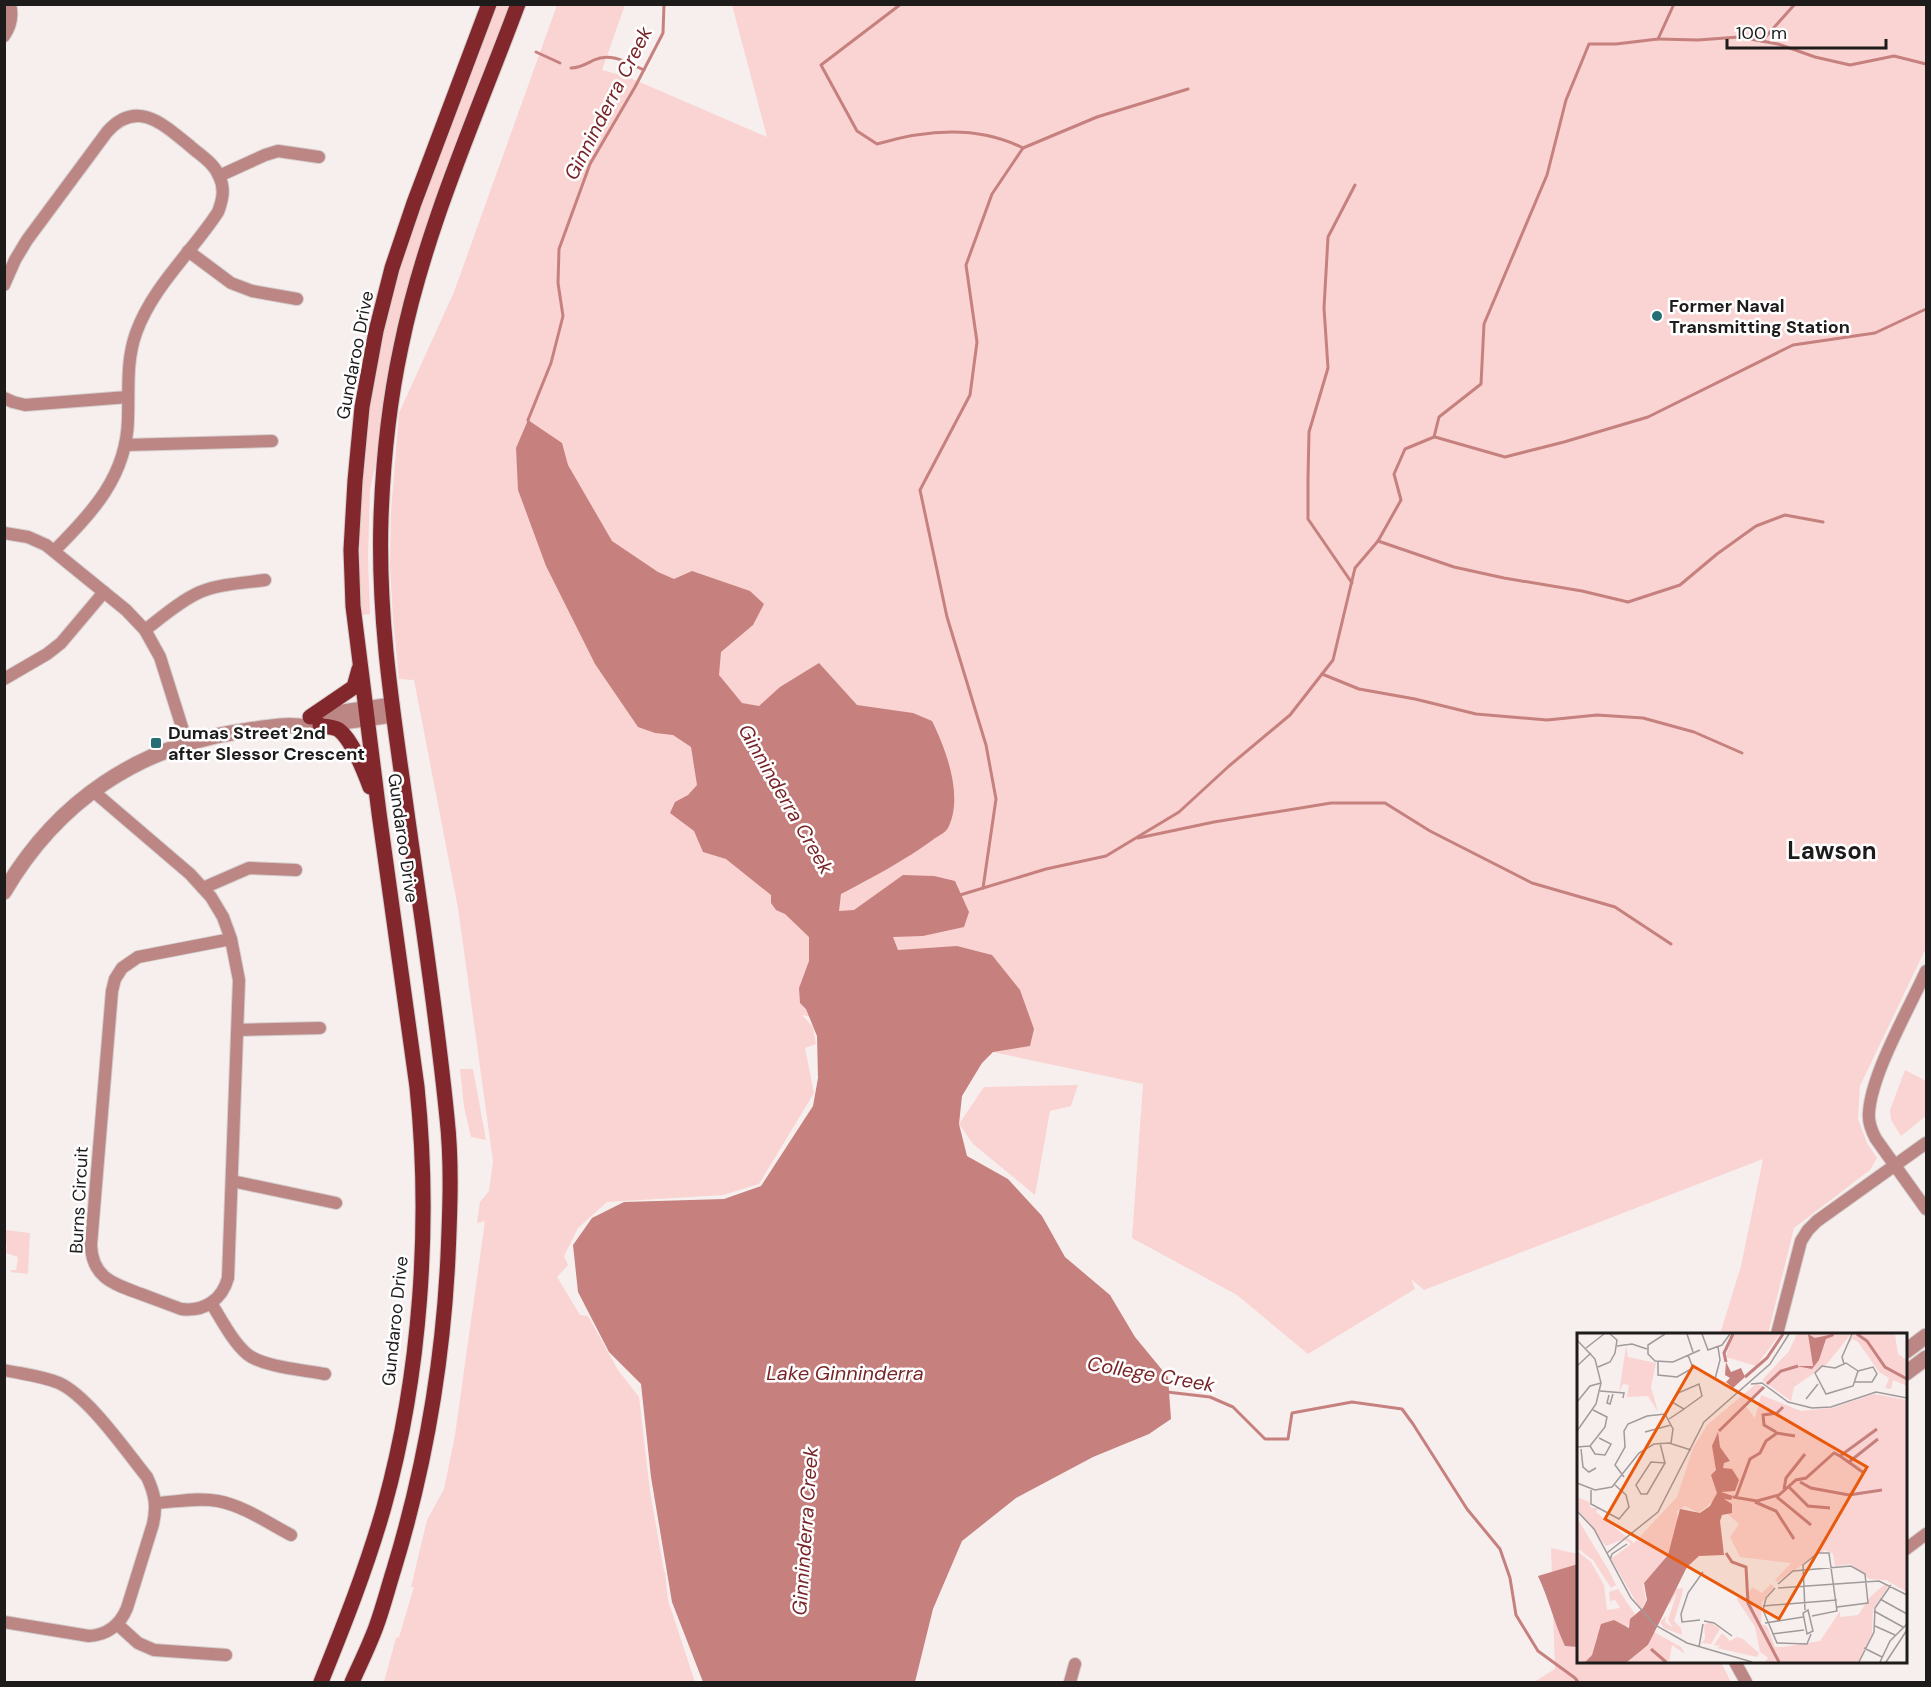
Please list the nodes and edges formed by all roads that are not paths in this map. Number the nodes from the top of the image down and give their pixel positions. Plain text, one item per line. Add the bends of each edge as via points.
1 (10, 4) edge
2 (489, 4) edge
3 (518, 4) edge
4 (4, 36) edge
5 (319, 157) dead end
6 (219, 176) junction
7 (188, 251) junction
8 (4, 285) edge
9 (297, 299) dead end
10 (128, 397) junction
11 (4, 398) edge
12 (272, 441) dead end
13 (125, 445) junction
14 (4, 533) edge
15 (54, 551) junction
16 (265, 580) dead end
17 (104, 592) junction
18 (145, 630) junction
19 (360, 666) junction
20 (4, 680) edge
21 (392, 710) junction
22 (367, 714) junction
23 (315, 721) junction
24 (187, 743) junction
25 (93, 791) junction
26 (379, 813) junction
27 (296, 870) dead end
28 (203, 888) junction
29 (4, 892) edge
30 (231, 939) junction
31 (1926, 971) edge
32 (320, 1028) dead end
33 (238, 1030) junction
34 (1926, 1143) edge
35 (1895, 1165) junction
36 (232, 1181) junction
37 (336, 1203) dead end
38 (1926, 1209) edge
39 (211, 1303) junction
40 (1778, 1333) edge
41 (1926, 1336) edge
42 (1907, 1350) edge
43 (1926, 1358) edge
44 (4, 1370) edge
45 (1907, 1372) edge
46 (325, 1374) dead end
47 (156, 1503) junction
48 (1926, 1534) edge
49 (291, 1535) dead end
50 (1907, 1548) edge
51 (4, 1622) edge
52 (117, 1624) junction
53 (226, 1655) dead end
54 (1736, 1663) edge
55 (1075, 1664) dead end
56 (321, 1683) edge
57 (352, 1683) edge
58 (1070, 1683) edge
59 (1746, 1683) edge

1 - 4 street via 12,17
2 - 19 main road, Gundaroo Drive via 414,203 376,331 362,407 351,550
3 - 21 main road, Gundaroo Drive via 434,228 400,348 387,423 381,521 381,610
5 - 6 street via 278,151
6 - 7 street via 223,188 218,212
6 - 8 street via 209,162 159,122 141,116 122,120 107,132 27,240
7 - 9 street via 231,283
7 - 10 street via 141,322 130,359
10 - 11 street via 25,405
10 - 13 street
12 - 13 street
13 - 15 street via 99,502
14 - 15 street via 28,537
15 - 17 street
16 - 18 street via 199,592
17 - 18 street
17 - 20 street via 54,649
18 - 24 street via 160,657
19 - 22 main road, Gundaroo Drive
19 - 23 main road via 354,687
21 - 22 street
21 - 57 main road, Gundaroo Drive via 448,1123 450,1219 445,1312 433,1407 405,1534 377,1624
22 - 23 street
22 - 26 main road, Gundaroo Drive
23 - 24 street via 306,727 292,724
23 - 26 main road via 338,729 346,738 362,765
24 - 25 street via 138,763
25 - 28 street
25 - 29 street via 50,829
26 - 56 main road, Gundaroo Drive via 420,1121 423,1230 418,1314 408,1391 384,1506
27 - 28 street via 249,868
28 - 30 street via 223,917
30 - 33 street via 239,980
30 - 39 street, Burns Circuit via 138,957 122,968 115,979 91,1245 98,1269 117,1285 182,1309 194,1310
31 - 35 street via 1885,1059 1870,1106 1873,1133
32 - 33 street
33 - 36 street
34 - 35 street
35 - 38 street
35 - 40 street via 1808,1230 1799,1248
36 - 37 street
36 - 39 street via 228,1278
39 - 46 street via 248,1355 265,1363
41 - 42 street
43 - 45 street
44 - 47 street via 59,1383 81,1398 147,1477
47 - 49 street via 199,1500 233,1505
47 - 52 street via 127,1608
48 - 50 street
51 - 52 street via 89,1636 107,1632
52 - 53 street via 138,1643 154,1650
54 - 59 street
55 - 58 street

